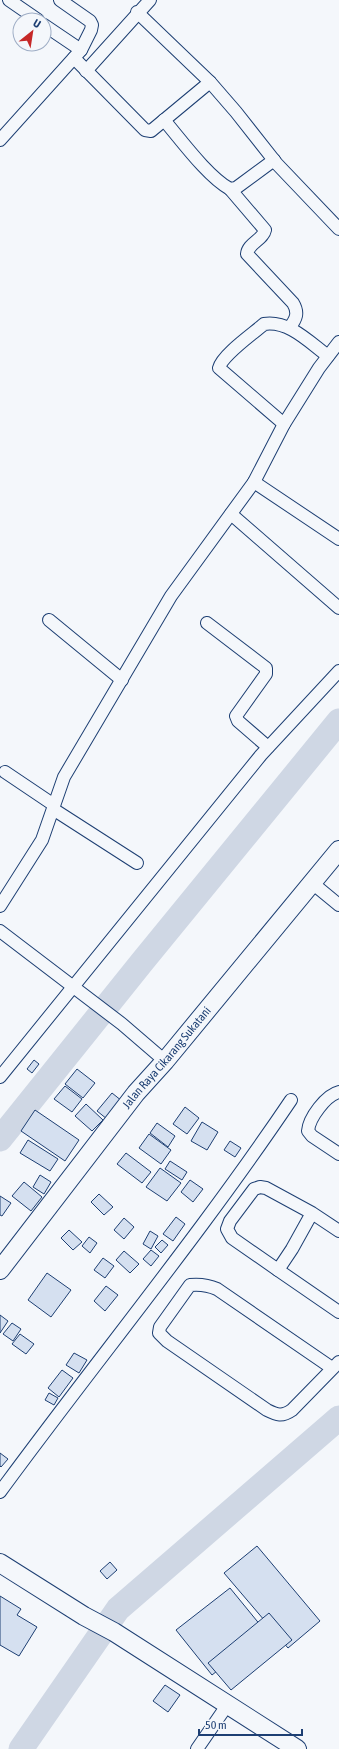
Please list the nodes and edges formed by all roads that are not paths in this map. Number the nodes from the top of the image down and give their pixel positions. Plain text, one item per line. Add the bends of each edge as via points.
1 (9, 0) edge
2 (60, 0) edge
3 (150, 0) edge
4 (26, 12) edge
5 (137, 12) junction
6 (52, 31) edge
7 (77, 54) junction
8 (86, 71) junction
9 (210, 82) junction
10 (164, 120) junction
11 (0, 140) edge
12 (274, 160) junction
13 (230, 189) junction
14 (339, 229) edge
15 (290, 327) junction
16 (339, 342) edge
17 (328, 356) junction
18 (284, 424) junction
19 (254, 482) junction
20 (231, 514) junction
21 (339, 539) edge
22 (339, 608) edge
23 (49, 620) dead end
24 (207, 623) dead end
25 (339, 671) edge
26 (122, 680) junction
27 (268, 747) junction
28 (5, 772) dead end
29 (54, 807) junction
30 (339, 850) edge
31 (137, 863) dead end
32 (311, 882) junction
33 (339, 905) edge
34 (0, 906) edge
35 (0, 931) edge
36 (74, 988) junction
37 (165, 1061) junction
38 (0, 1077) edge
39 (339, 1092) edge
40 (291, 1100) dead end
41 (339, 1154) edge
42 (312, 1213) junction
43 (339, 1231) edge
44 (0, 1270) edge
45 (278, 1270) junction
46 (339, 1312) edge
47 (336, 1365) edge
48 (0, 1492) edge
49 (0, 1563) edge
50 (228, 1704) junction
51 (197, 1749) edge
52 (297, 1749) edge

1 - 4 street
2 - 7 street via 92,25
3 - 5 street
5 - 8 street
5 - 9 street
6 - 7 street
7 - 8 street
7 - 11 street
8 - 10 street via 145,130 150,131
9 - 10 street
9 - 12 street
10 - 13 street via 197,158
12 - 13 street via 236,188
12 - 14 street
13 - 15 street via 265,230 248,249 247,254 293,303 296,317
15 - 17 street
15 - 18 street via 264,324 228,355 219,368
16 - 17 street
17 - 18 street
18 - 19 street
19 - 20 street
19 - 21 street
20 - 22 street
20 - 26 street via 171,596
23 - 26 street
24 - 27 street via 266,668 266,674 236,716 238,721
25 - 27 street
26 - 29 street via 64,778
27 - 36 street
28 - 29 street
29 - 31 street
29 - 34 street via 42,840
30 - 32 main road, Jalan Raya Cikarang Sukatani
32 - 33 street
32 - 37 main road, Jalan Raya Cikarang Sukatani
35 - 36 street
36 - 37 street
36 - 38 street
37 - 44 main road, Jalan Raya Cikarang Sukatani via 136,1093
39 - 41 street via 333,1093 325,1100 309,1125 308,1131
40 - 48 street via 257,1151 60,1409
42 - 43 street
42 - 45 street
42 - 45 street via 260,1187 254,1189 230,1221 227,1229 232,1238
45 - 46 street
47 - 47 street via 209,1286 190,1285 160,1327 159,1333 167,1341 276,1415 285,1415 292,1410
49 - 50 main road
50 - 51 street
50 - 52 main road

